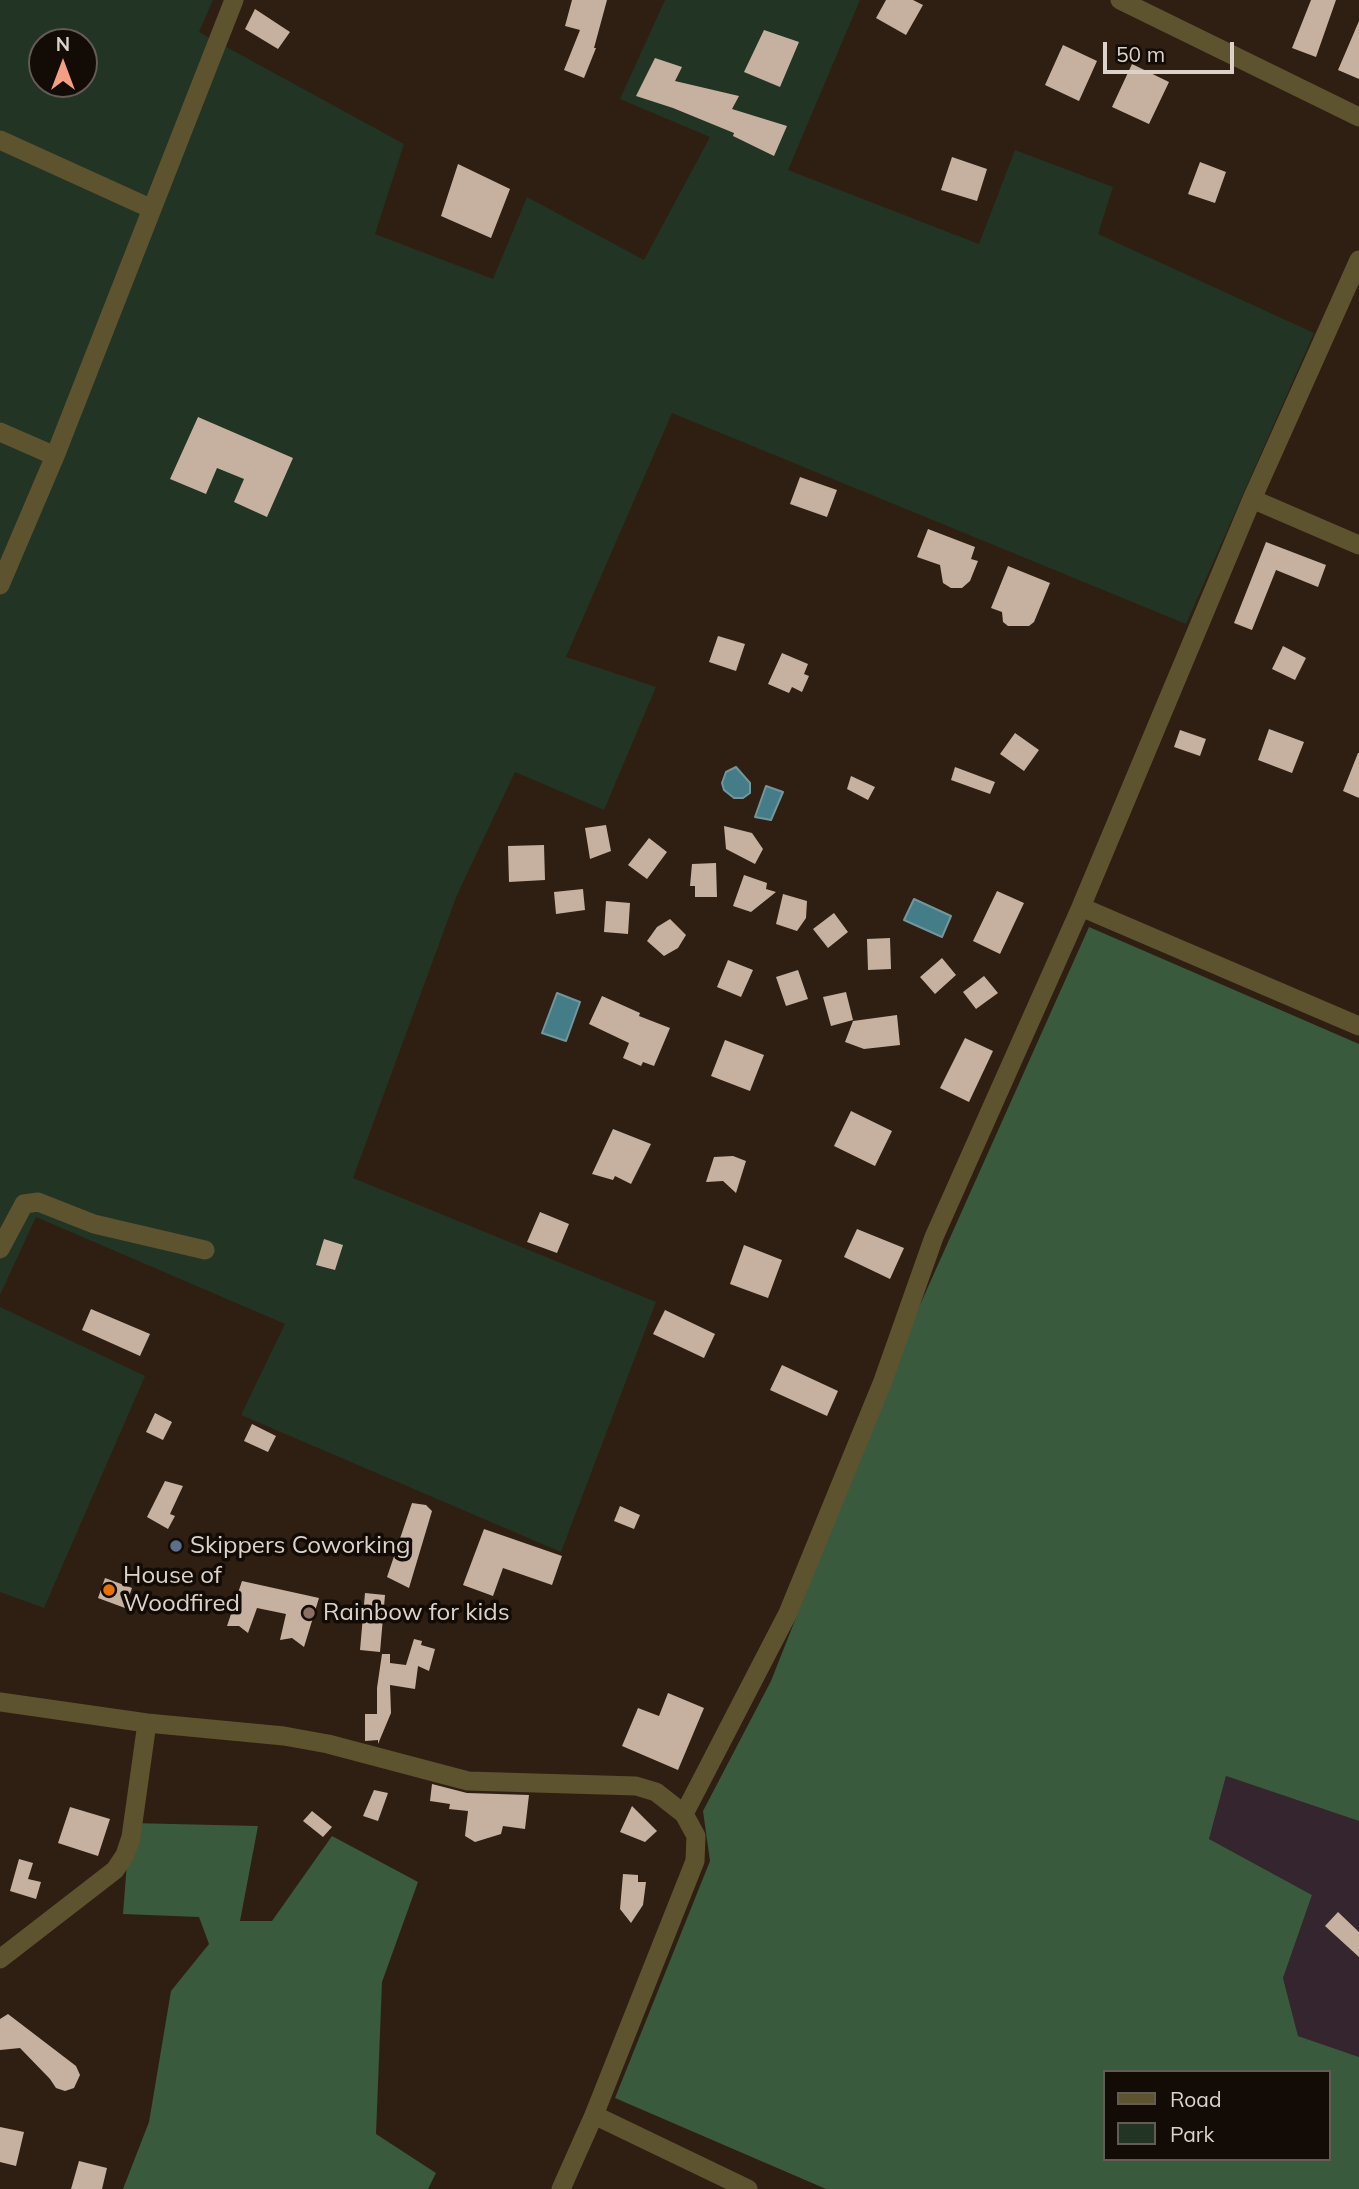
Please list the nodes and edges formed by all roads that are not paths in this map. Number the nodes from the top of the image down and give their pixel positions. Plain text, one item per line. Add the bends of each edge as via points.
1 (234, 0) edge
2 (1120, 0) edge
3 (1359, 117) edge
4 (0, 140) edge
5 (152, 209) junction
6 (1359, 260) edge
7 (0, 432) edge
8 (55, 456) junction
9 (1252, 499) junction
10 (1359, 545) edge
11 (0, 585) edge
12 (1081, 907) junction
13 (1359, 1026) edge
14 (0, 1249) edge
15 (205, 1250) dead end
16 (0, 1702) edge
17 (147, 1723) junction
18 (684, 1814) junction
19 (0, 1959) edge
20 (594, 2115) junction
21 (561, 2189) edge
22 (748, 2189) edge

1 - 5 street
2 - 3 street
4 - 5 street
5 - 8 street
6 - 9 street
7 - 8 street
8 - 11 street
9 - 10 street
9 - 12 street
12 - 13 street
12 - 18 street via 934,1237 883,1381 788,1613
14 - 15 street via 24,1204 38,1202 94,1224
16 - 17 street
17 - 18 street via 284,1736 468,1781 636,1786 656,1792
17 - 19 street via 125,1855 115,1870
18 - 20 street via 696,1836 695,1861
20 - 21 street
20 - 22 street

